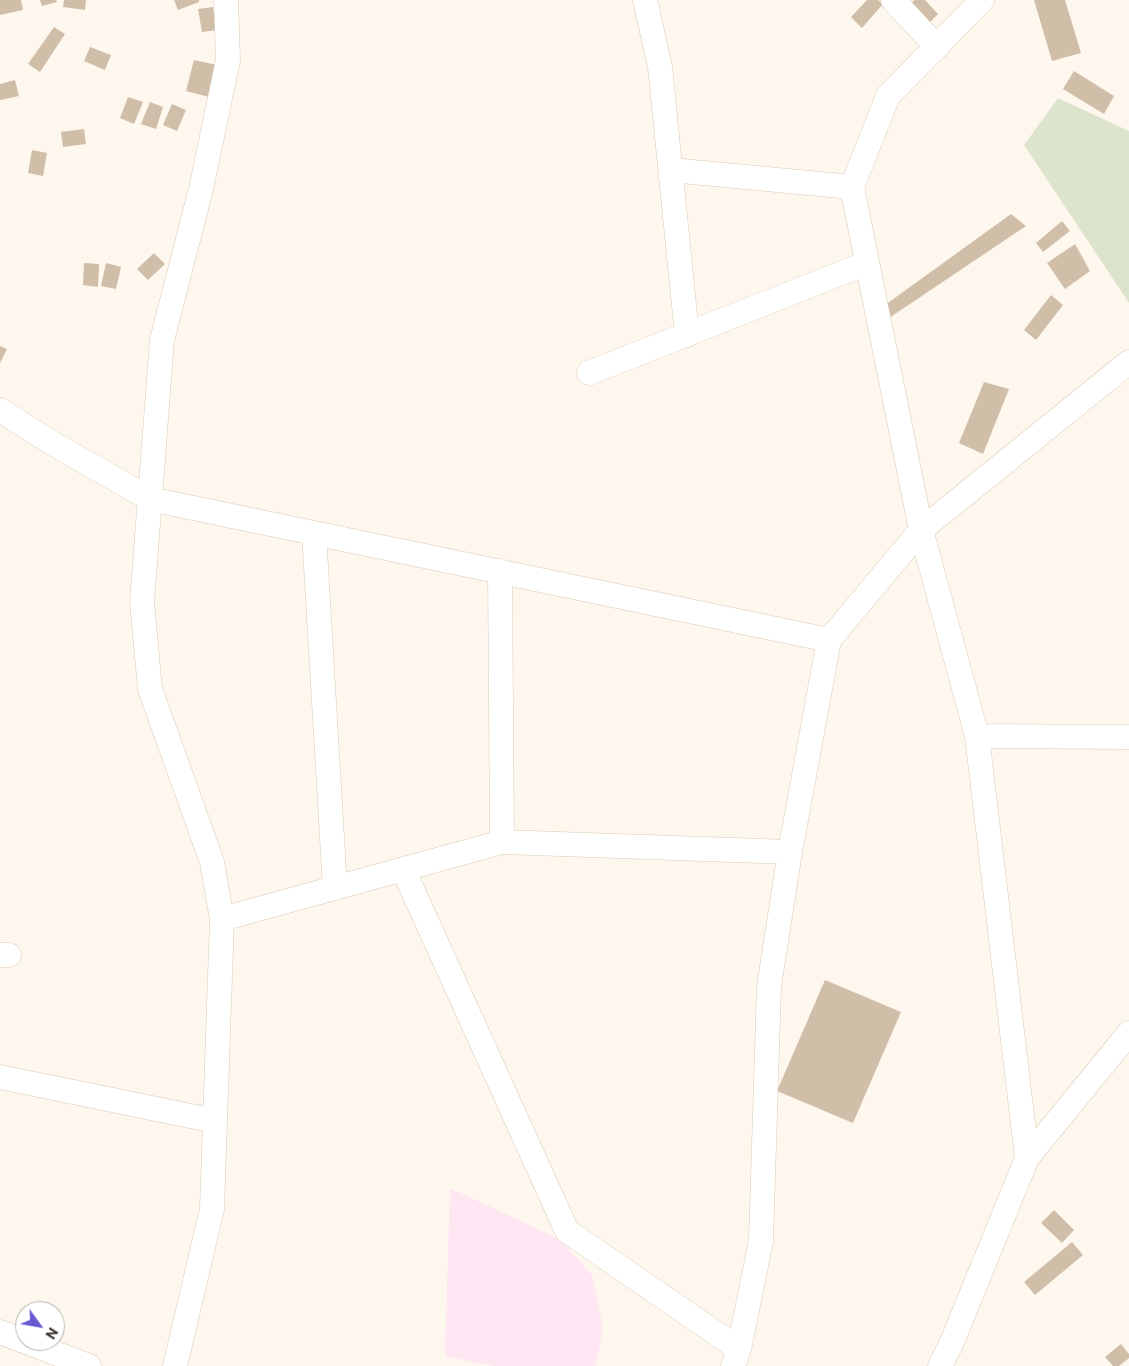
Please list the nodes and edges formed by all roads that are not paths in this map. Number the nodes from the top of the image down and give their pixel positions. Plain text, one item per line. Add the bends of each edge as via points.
1 (226, 0) edge
2 (644, 0) edge
3 (893, 0) edge
4 (982, 0) edge
5 (937, 47) junction
6 (671, 170) junction
7 (852, 188) junction
8 (867, 263) junction
9 (688, 335) junction
10 (1129, 362) edge
11 (590, 374) dead end
12 (0, 410) edge
13 (150, 499) junction
14 (921, 530) junction
15 (314, 533) junction
16 (500, 571) junction
17 (829, 640) junction
18 (977, 736) junction
19 (1129, 737) edge
20 (502, 842) junction
21 (790, 852) junction
22 (403, 870) junction
23 (335, 888) junction
24 (222, 919) junction
25 (1129, 1033) edge
26 (0, 1077) edge
27 (215, 1121) junction
28 (1027, 1158) junction
29 (0, 1332) edge
30 (736, 1358) edge
31 (89, 1366) edge
32 (176, 1366) edge
33 (940, 1366) edge

1 - 13 street via 228,60 201,189 162,340
2 - 6 street via 660,67
3 - 5 street
4 - 5 street
5 - 7 street via 888,96
6 - 7 street
6 - 9 street
7 - 8 street
8 - 9 street
8 - 14 street
9 - 11 street
10 - 14 street
12 - 13 street
13 - 15 street
13 - 24 street via 142,602 150,689 212,862
14 - 17 street
14 - 18 street
15 - 16 street
15 - 23 street
16 - 17 street
16 - 20 street
17 - 21 street
18 - 19 street
18 - 28 street
20 - 21 street
20 - 22 street
21 - 30 street via 769,986 761,1241
22 - 23 street
22 - 30 street via 568,1231
23 - 24 street
24 - 27 street
25 - 28 street
26 - 27 street
27 - 32 street via 212,1209
28 - 33 street
29 - 31 street

